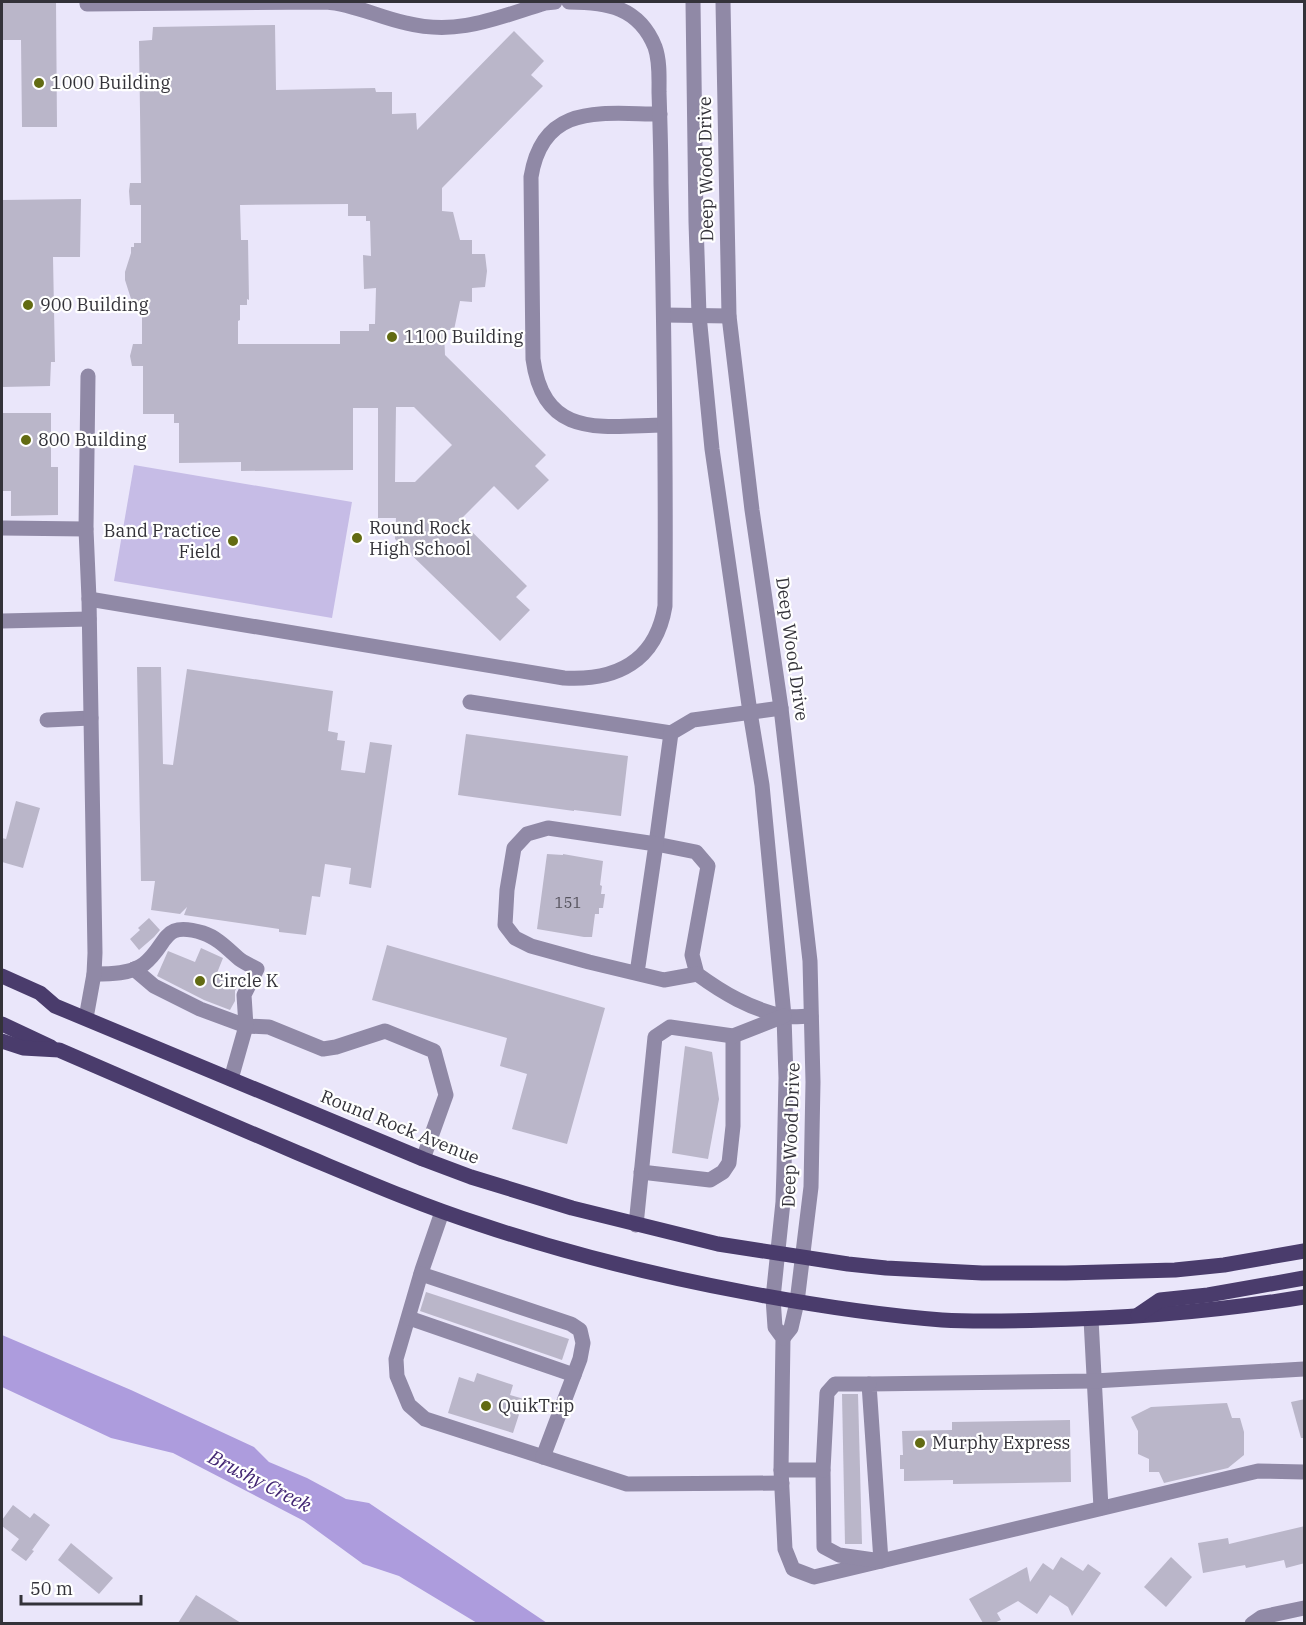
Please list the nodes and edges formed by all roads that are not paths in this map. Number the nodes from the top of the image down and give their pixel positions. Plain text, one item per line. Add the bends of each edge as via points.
1 (555, 2) edge
2 (569, 2) edge
3 (693, 2) edge
4 (723, 2) edge
5 (87, 3) edge
6 (660, 114) junction
7 (664, 315) junction
8 (699, 315) junction
9 (729, 316) junction
10 (88, 376) dead end
11 (664, 425) junction
12 (2, 528) edge
13 (86, 529) junction
14 (89, 599) junction
15 (89, 619) junction
16 (2, 621) edge
17 (470, 702) dead end
18 (781, 708) junction
19 (750, 712) junction
20 (91, 718) junction
21 (47, 720) dead end
22 (671, 733) junction
23 (656, 844) junction
24 (134, 969) junction
25 (637, 973) junction
26 (94, 974) junction
27 (697, 974) junction
28 (2, 976) edge
29 (2, 986) edge
30 (55, 1006) junction
31 (784, 1016) junction
32 (812, 1016) junction
33 (86, 1018) junction
34 (2, 1024) edge
35 (246, 1026) junction
36 (733, 1036) junction
37 (2, 1041) edge
38 (59, 1050) junction
39 (231, 1079) junction
40 (423, 1159) junction
41 (641, 1172) junction
42 (442, 1212) junction
43 (636, 1225) junction
44 (1305, 1251) edge
45 (777, 1254) junction
46 (803, 1258) junction
47 (421, 1274) junction
48 (1305, 1278) edge
49 (1305, 1297) edge
50 (773, 1298) junction
51 (797, 1302) junction
52 (1135, 1316) junction
53 (409, 1318) junction
54 (1091, 1319) junction
55 (783, 1338) junction
56 (1305, 1369) edge
57 (574, 1375) junction
58 (1094, 1381) junction
59 (869, 1384) junction
60 (543, 1457) junction
61 (823, 1470) junction
62 (1305, 1472) edge
63 (782, 1477) junction
64 (1101, 1508) junction
65 (881, 1561) junction
66 (1305, 1608) edge
67 (1252, 1623) edge

1 - 5 street via 454,28 423,27 326,2
2 - 6 street via 611,5 642,26 657,57
3 - 8 street, Deep Wood Drive
4 - 9 street, Deep Wood Drive
6 - 7 street
6 - 11 street via 584,116 564,122 541,146 531,177 533,348 542,392 554,410 568,420 598,426
7 - 8 street
7 - 11 street
8 - 9 street
8 - 19 street, Deep Wood Drive via 712,449
9 - 18 street, Deep Wood Drive
10 - 13 street
11 - 14 street via 663,618 647,649 628,666 608,675 583,680 564,678
12 - 13 street
13 - 14 street
14 - 15 street
15 - 16 street
15 - 20 street
17 - 22 street
18 - 19 street
18 - 32 street, Deep Wood Drive via 805,909
19 - 22 street via 693,720
19 - 31 street, Deep Wood Drive via 762,785
20 - 21 street
20 - 26 street
22 - 23 street
23 - 25 street
23 - 25 street via 548,828 527,834 514,848 507,890 505,925 515,938 531,946
23 - 27 street via 696,852 708,866 693,955
24 - 26 street
24 - 35 street via 154,986
24 - 35 street via 170,932 182,929 204,934 257,969 244,995
25 - 27 street via 664,980
26 - 33 street
27 - 31 street via 745,1004
28 - 30 main road, Round Rock Avenue via 40,993
29 - 30 main road
30 - 33 main road, Round Rock Avenue
31 - 32 street
31 - 36 street
31 - 45 street, Deep Wood Drive via 784,1170
32 - 46 street, Deep Wood Drive via 811,1175
33 - 39 main road, Round Rock Avenue
34 - 38 main road
35 - 39 street
35 - 40 street via 269,1027 323,1049 385,1031 434,1051 446,1095
36 - 41 street via 670,1027 655,1037
36 - 41 street via 733,1126 729,1163 723,1172 710,1180
37 - 38 main road via 23,1048
38 - 42 main road
39 - 40 main road, Round Rock Avenue
40 - 43 main road, Round Rock Avenue via 509,1190
41 - 43 street
42 - 47 street
42 - 50 main road via 612,1263
43 - 45 main road, Round Rock Avenue
44 - 46 main road, Round Rock Avenue via 1175,1270 1066,1273 930,1271
45 - 46 main road, Round Rock Avenue
45 - 50 street, Deep Wood Drive
46 - 51 street, Deep Wood Drive
47 - 53 street
47 - 57 street via 571,1324 580,1330 583,1343
48 - 52 main road via 1160,1300
49 - 52 main road
50 - 51 main road
50 - 55 street, Deep Wood Drive via 775,1327
51 - 54 main road via 945,1320
51 - 55 street, Deep Wood Drive via 791,1328
52 - 54 main road
53 - 57 street
53 - 60 street via 396,1359 397,1376 409,1405 425,1419
54 - 58 street
55 - 63 street
56 - 58 street
57 - 60 street
58 - 59 street
58 - 64 street
59 - 61 street via 835,1384 827,1393
59 - 65 street
60 - 63 street via 627,1484
61 - 63 street
61 - 65 street via 824,1547 838,1556
62 - 64 street via 1258,1471
63 - 65 street via 785,1549 793,1569 814,1577
64 - 65 street
66 - 67 street via 1262,1617

